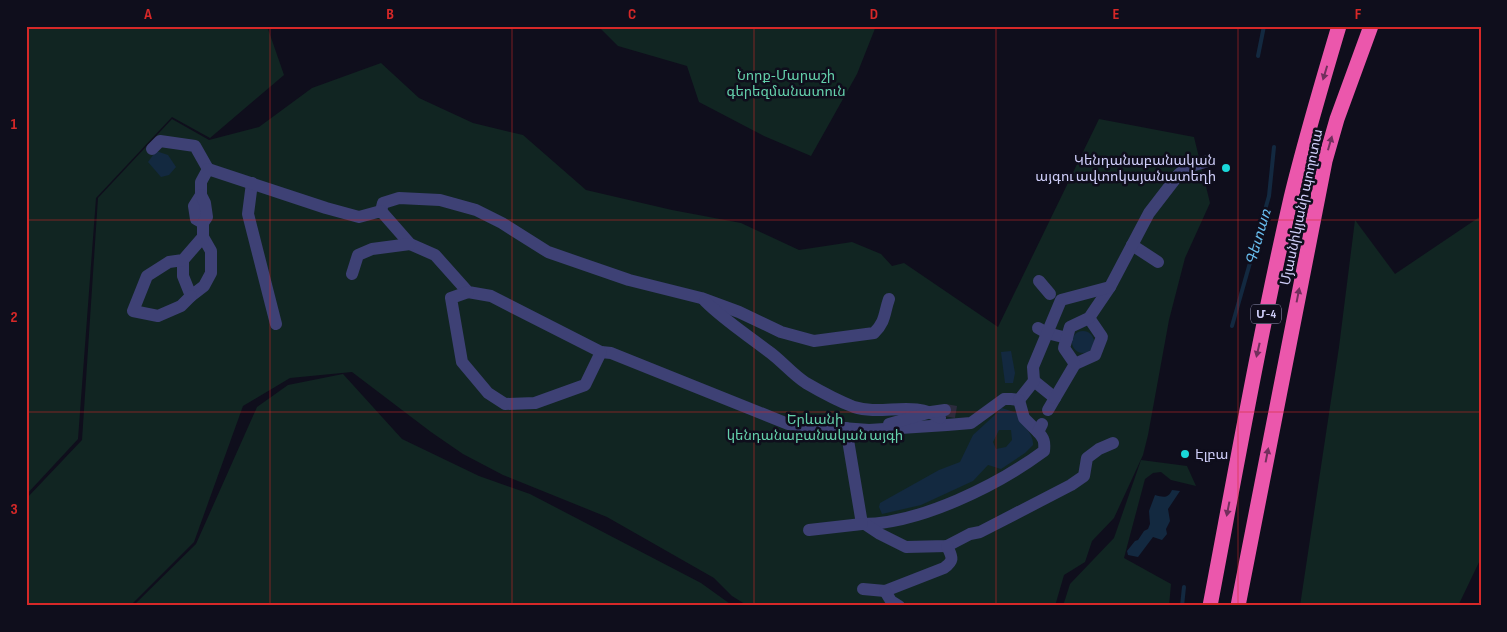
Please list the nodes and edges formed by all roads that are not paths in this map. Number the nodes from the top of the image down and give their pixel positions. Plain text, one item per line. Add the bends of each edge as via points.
1 (1339, 26) edge
2 (1371, 26) edge
3 (152, 148) dead end
4 (1208, 160) dead end
5 (208, 169) junction
6 (252, 183) junction
7 (381, 211) junction
8 (203, 237) junction
9 (410, 244) junction
10 (1132, 245) junction
11 (183, 260) junction
12 (1158, 262) dead end
13 (352, 274) dead end
14 (1039, 281) dead end
15 (1110, 287) junction
16 (468, 292) junction
17 (191, 296) junction
18 (1053, 297) junction
19 (701, 298) junction
20 (889, 299) dead end
21 (1089, 318) junction
22 (276, 324) dead end
23 (1043, 331) junction
24 (1067, 338) junction
25 (601, 352) junction
26 (1075, 364) junction
27 (1032, 384) junction
28 (1055, 398) junction
29 (1019, 400) junction
30 (1048, 410) dead end
31 (846, 428) junction
32 (869, 430) junction
33 (1113, 443) dead end
34 (863, 524) junction
35 (808, 530) dead end
36 (947, 546) junction
37 (863, 589) dead end
38 (885, 591) junction
39 (899, 606) edge
40 (1210, 606) edge
41 (1238, 606) edge

1 -> 40 highway, Մյասնիկյանի պողոտա / Մ-4 via 1291,198 1255,362
41 -> 2 highway, Մյասնիկյանի պողոտա / Մ-4 via 1325,161
3 - 5 street via 160,141 195,146
4 - 10 street via 1179,174 1149,213
5 - 6 street
5 - 8 street via 201,182 201,195 194,206 196,218 203,223
6 - 7 street via 359,216
6 - 22 street via 248,214
7 - 9 street
7 - 19 street via 384,203 399,198 440,200 476,210 548,252 629,280
8 - 11 street
8 - 17 street via 211,251 211,273 204,286
9 - 13 street via 372,249 358,255
9 - 16 street via 435,255
10 - 12 street
10 - 15 street
11 - 17 street via 183,276
11 - 17 street via 169,262 147,276 133,311 158,316 181,306
14 - 18 street
15 - 18 street
15 - 21 street
16 - 25 street via 491,296
16 - 25 street via 451,298 462,362 488,392 505,404 535,403 585,385
18 - 23 street
19 - 20 street via 781,332 814,341 874,333 887,312
19 - 32 street via 805,382 854,407 939,413
21 - 24 street via 1070,327
21 - 26 street via 1102,337 1095,355
23 - 24 street
23 - 27 street
24 - 26 street via 1064,348
25 - 31 street via 611,353 788,424
26 - 28 street
27 - 28 street
27 - 29 street
28 - 30 street
29 - 32 street via 1004,399 971,422
29 - 34 street via 1024,418 1040,428 1044,451 994,483 926,513 880,524
31 - 32 street
31 - 34 street
33 - 36 street via 1087,458 1084,476 1071,485
34 - 35 street
34 - 36 street via 906,547
36 - 38 street via 951,563
37 - 38 street
38 - 39 street

